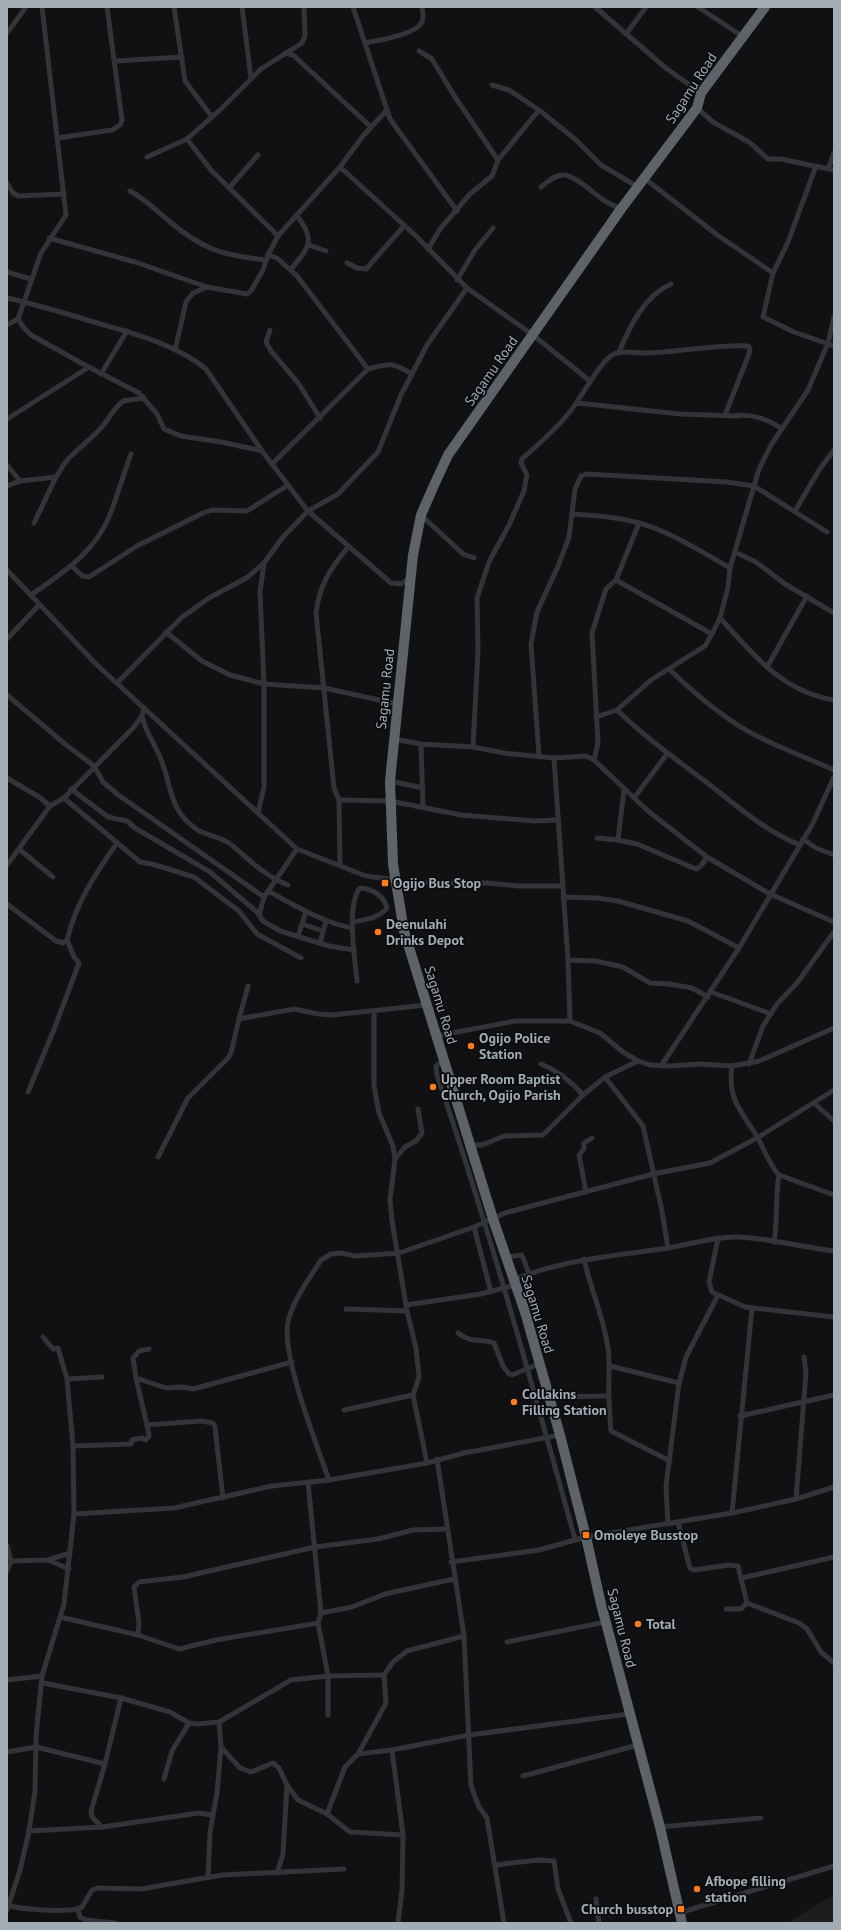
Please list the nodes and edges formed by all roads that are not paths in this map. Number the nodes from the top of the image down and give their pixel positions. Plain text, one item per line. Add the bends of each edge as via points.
1 (26, 7) edge
2 (42, 7) edge
3 (107, 7) edge
4 (174, 7) edge
5 (242, 7) edge
6 (304, 7) edge
7 (353, 7) edge
8 (422, 7) edge
9 (595, 7) edge
10 (646, 7) edge
11 (698, 7) edge
12 (766, 7) edge
13 (7, 33) edge
14 (626, 34) junction
15 (742, 36) junction
16 (365, 43) junction
17 (419, 51) dead end
18 (284, 54) junction
19 (182, 57) junction
20 (115, 62) junction
21 (251, 78) junction
22 (492, 85) dead end
23 (701, 93) junction
24 (697, 108) junction
25 (386, 110) junction
26 (539, 110) junction
27 (212, 117) junction
28 (371, 127) junction
29 (57, 138) junction
30 (187, 140) junction
31 (834, 153) edge
32 (258, 155) dead end
33 (147, 157) dead end
34 (498, 160) junction
35 (816, 166) junction
36 (340, 167) junction
37 (831, 169) edge
38 (641, 182) junction
39 (7, 183) edge
40 (541, 186) dead end
41 (229, 188) junction
42 (130, 191) dead end
43 (64, 194) junction
44 (621, 209) junction
45 (457, 211) junction
46 (297, 216) junction
47 (404, 226) junction
48 (493, 228) dead end
49 (278, 236) junction
50 (49, 238) junction
51 (308, 245) junction
52 (428, 249) junction
53 (326, 251) dead end
54 (267, 258) junction
55 (347, 263) dead end
56 (291, 269) junction
57 (7, 271) edge
58 (773, 273) junction
59 (31, 279) junction
60 (457, 280) junction
61 (671, 284) dead end
62 (206, 287) junction
63 (466, 288) junction
64 (7, 298) edge
65 (24, 302) junction
66 (834, 317) edge
67 (18, 319) junction
68 (7, 325) edge
69 (270, 330) dead end
70 (126, 331) junction
71 (533, 335) junction
72 (828, 343) junction
73 (834, 346) edge
74 (175, 350) junction
75 (619, 352) junction
76 (89, 368) junction
77 (368, 369) junction
78 (101, 374) junction
79 (412, 374) junction
80 (590, 380) junction
81 (144, 398) junction
82 (578, 403) junction
83 (725, 415) junction
84 (320, 418) junction
85 (7, 419) edge
86 (782, 428) junction
87 (834, 450) edge
88 (262, 451) junction
89 (131, 454) dead end
90 (272, 464) junction
91 (7, 465) edge
92 (56, 477) junction
93 (20, 481) junction
94 (288, 484) junction
95 (7, 486) edge
96 (754, 486) junction
97 (308, 511) junction
98 (795, 511) junction
99 (572, 514) junction
100 (421, 515) junction
101 (34, 523) dead end
102 (639, 523) junction
103 (827, 532) dead end
104 (348, 547) junction
105 (735, 552) junction
106 (474, 558) dead end
107 (264, 563) junction
108 (72, 566) junction
109 (730, 568) junction
110 (7, 570) edge
111 (410, 578) junction
112 (616, 580) junction
113 (31, 595) junction
114 (807, 596) junction
115 (39, 605) junction
116 (834, 613) edge
117 (720, 618) junction
118 (166, 632) junction
119 (712, 634) junction
120 (7, 639) edge
121 (767, 667) junction
122 (669, 668) junction
123 (117, 683) junction
124 (264, 684) junction
125 (324, 688) junction
126 (7, 695) edge
127 (834, 700) edge
128 (397, 704) junction
129 (144, 708) junction
130 (617, 710) junction
131 (142, 716) junction
132 (596, 717) junction
133 (394, 739) junction
134 (421, 744) junction
135 (473, 747) junction
136 (667, 754) junction
137 (539, 756) junction
138 (554, 758) junction
139 (594, 760) junction
140 (94, 766) junction
141 (834, 770) edge
142 (834, 777) edge
143 (7, 778) edge
144 (390, 780) junction
145 (423, 788) junction
146 (71, 789) junction
147 (624, 789) junction
148 (64, 798) junction
149 (634, 798) junction
150 (339, 800) junction
151 (390, 800) junction
152 (50, 806) junction
153 (423, 808) junction
154 (258, 813) junction
155 (558, 820) junction
156 (597, 838) dead end
157 (804, 839) junction
158 (618, 840) junction
159 (117, 843) junction
160 (800, 844) junction
161 (19, 849) junction
162 (297, 849) junction
163 (834, 856) edge
164 (707, 858) junction
165 (7, 865) edge
166 (340, 865) junction
167 (53, 877) dead end
168 (276, 881) junction
169 (396, 882) junction
170 (288, 885) dead end
171 (562, 886) junction
172 (268, 891) junction
173 (770, 894) junction
174 (264, 897) junction
175 (563, 897) junction
176 (7, 904) edge
177 (306, 912) junction
178 (258, 916) junction
179 (326, 921) junction
180 (834, 922) edge
181 (302, 924) junction
182 (352, 925) junction
183 (323, 931) junction
184 (834, 932) edge
185 (298, 936) junction
186 (67, 940) junction
187 (320, 944) junction
188 (739, 948) junction
189 (354, 950) junction
190 (301, 958) dead end
191 (568, 960) junction
192 (357, 981) dead end
193 (248, 986) dead end
194 (710, 995) junction
195 (427, 1006) junction
196 (374, 1011) junction
197 (771, 1014) junction
198 (239, 1019) junction
199 (570, 1020) junction
200 (834, 1028) edge
201 (436, 1036) junction
202 (444, 1060) junction
203 (638, 1061) junction
204 (541, 1064) dead end
205 (749, 1064) junction
206 (661, 1066) junction
207 (732, 1066) junction
208 (605, 1077) junction
209 (834, 1090) edge
210 (28, 1092) dead end
211 (583, 1095) junction
212 (814, 1103) junction
213 (418, 1108) dead end
214 (834, 1120) edge
215 (592, 1138) dead end
216 (757, 1138) junction
217 (472, 1145) junction
218 (158, 1157) dead end
219 (395, 1159) junction
220 (653, 1174) junction
221 (779, 1175) junction
222 (586, 1192) junction
223 (834, 1195) edge
224 (489, 1221) junction
225 (474, 1227) junction
226 (718, 1238) junction
227 (774, 1242) junction
228 (668, 1248) junction
229 (834, 1251) edge
230 (399, 1253) junction
231 (506, 1257) junction
232 (584, 1259) junction
233 (528, 1274) junction
234 (514, 1282) junction
235 (504, 1288) junction
236 (491, 1292) junction
237 (718, 1295) junction
238 (407, 1308) junction
239 (752, 1308) junction
240 (346, 1309) dead end
241 (834, 1317) edge
242 (458, 1333) dead end
243 (43, 1337) dead end
244 (149, 1349) dead end
245 (804, 1357) dead end
246 (292, 1362) junction
247 (539, 1364) junction
248 (610, 1366) junction
249 (529, 1368) junction
250 (102, 1377) dead end
251 (136, 1378) junction
252 (68, 1379) junction
253 (679, 1383) junction
254 (413, 1395) junction
255 (834, 1395) edge
256 (609, 1396) junction
257 (549, 1397) junction
258 (803, 1402) junction
259 (344, 1410) dead end
260 (740, 1416) junction
261 (147, 1425) junction
262 (560, 1436) junction
263 (547, 1438) junction
264 (73, 1446) junction
265 (437, 1459) junction
266 (670, 1461) junction
267 (426, 1463) junction
268 (329, 1480) junction
269 (308, 1482) junction
270 (834, 1487) edge
271 (223, 1498) junction
272 (796, 1499) junction
273 (732, 1513) junction
274 (74, 1514) junction
275 (678, 1522) junction
276 (668, 1524) junction
277 (447, 1529) junction
278 (586, 1536) junction
279 (575, 1539) junction
280 (7, 1545) edge
281 (315, 1547) junction
282 (70, 1553) junction
283 (834, 1557) edge
284 (48, 1560) junction
285 (12, 1561) junction
286 (451, 1562) junction
287 (69, 1569) junction
288 (7, 1571) edge
289 (742, 1578) junction
290 (454, 1579) junction
291 (747, 1603) junction
292 (726, 1609) dead end
293 (321, 1613) junction
294 (60, 1617) junction
295 (318, 1622) junction
296 (605, 1622) junction
297 (138, 1635) junction
298 (464, 1636) junction
299 (507, 1642) dead end
300 (834, 1663) edge
301 (384, 1675) junction
302 (42, 1676) junction
303 (328, 1676) junction
304 (7, 1680) edge
305 (43, 1683) junction
306 (121, 1698) junction
307 (630, 1714) junction
308 (328, 1715) dead end
309 (218, 1722) junction
310 (189, 1723) junction
311 (469, 1735) junction
312 (638, 1745) junction
313 (36, 1747) junction
314 (221, 1747) junction
315 (392, 1750) junction
316 (7, 1752) edge
317 (358, 1754) junction
318 (105, 1764) junction
319 (523, 1776) dead end
320 (164, 1779) dead end
321 (287, 1785) junction
322 (327, 1814) junction
323 (212, 1815) junction
324 (761, 1818) dead end
325 (102, 1827) junction
326 (660, 1827) junction
327 (29, 1831) junction
328 (403, 1835) junction
329 (496, 1865) junction
330 (834, 1866) edge
331 (344, 1869) dead end
332 (278, 1873) junction
333 (208, 1877) junction
334 (596, 1899) dead end
335 (8, 1908) edge
336 (78, 1910) junction
337 (679, 1913) junction
338 (115, 1923) edge
339 (398, 1923) edge
340 (504, 1923) edge
341 (571, 1923) edge
342 (599, 1923) edge
343 (682, 1923) edge

1 - 13 street
2 - 29 street
3 - 20 street
4 - 19 street
5 - 21 street
6 - 18 street via 304,40
7 - 16 street
8 - 16 street via 423,18 417,28
9 - 14 street
10 - 14 street
11 - 15 street
12 - 15 highway, Sagamu Road
14 - 23 street via 667,69
15 - 23 highway, Sagamu Road
16 - 25 street
17 - 34 street via 432,59 454,97
18 - 21 street
18 - 28 street via 293,55
19 - 20 street
19 - 27 street via 185,81
20 - 29 street via 122,120 120,126 112,130
21 - 27 street
22 - 26 street via 509,90
23 - 24 highway, Sagamu Road
24 - 35 street via 713,122 749,142 768,158
24 - 38 highway, Sagamu Road
25 - 28 street
25 - 45 street via 414,154
26 - 34 street
26 - 38 street via 576,140 601,165
27 - 30 street
28 - 36 street
29 - 43 street
30 - 33 street
30 - 41 street
31 - 37 street
32 - 41 street
34 - 45 street via 492,176 470,194
35 - 37 street
35 - 58 street via 788,242
36 - 46 street
36 - 47 street
38 - 44 highway, Sagamu Road
38 - 58 street
39 - 43 street via 18,196
40 - 44 street via 559,175 566,175 594,191 602,200
41 - 49 street
42 - 54 street via 142,197 202,246 241,258
43 - 50 street via 66,215
44 - 71 highway, Sagamu Road
45 - 52 street via 440,229
46 - 49 street
46 - 51 street via 305,225
47 - 52 street
47 - 55 street via 366,269 356,268
48 - 60 street
49 - 54 street
50 - 59 street
50 - 62 street via 135,262
51 - 53 street
51 - 56 street via 307,250
52 - 60 street
54 - 56 street via 277,258
54 - 62 street via 263,270 247,294
56 - 77 street
57 - 59 street
58 - 72 street via 763,317 794,332
59 - 65 street
60 - 63 street
61 - 75 street via 650,298
62 - 74 street via 193,293 186,302
63 - 71 street
63 - 79 street via 427,345
64 - 65 street
65 - 67 street
65 - 70 street
66 - 72 street
67 - 68 street
67 - 76 street via 31,335
69 - 84 street via 266,342 268,347 299,384
70 - 74 street
70 - 78 street
71 - 80 street
71 - 100 highway, Sagamu Road via 448,455
72 - 73 street
72 - 86 street via 808,390
74 - 88 street via 206,369
75 - 80 street via 613,354
75 - 83 street via 653,353 748,346 749,354
76 - 78 street
76 - 85 street
77 - 79 street via 389,363 396,364
77 - 84 street
78 - 81 street
79 - 97 street via 378,452 338,494
80 - 82 street
81 - 88 street via 157,414 164,429 176,435
81 - 92 street via 123,401 102,427 68,459
82 - 83 street via 680,414
82 - 135 street via 521,461 527,475 524,491 480,583 477,598 478,650
83 - 86 street via 743,414 771,421
84 - 90 street
86 - 96 street via 759,469
87 - 98 street
88 - 90 street
89 - 108 street via 111,513 99,535
90 - 94 street
91 - 93 street
92 - 93 street
92 - 101 street
93 - 95 street
94 - 97 street
94 - 108 street via 247,511 212,510 203,513 137,546 89,577 82,576
96 - 98 street
96 - 99 street via 727,482 587,474 581,476 578,481
96 - 105 street
97 - 104 street
97 - 107 street via 283,537
98 - 103 street
99 - 102 street via 607,516
99 - 137 street via 569,537 537,612 531,644
100 - 106 street via 463,554
100 - 111 highway, Sagamu Road
102 - 109 street via 660,530
102 - 112 street
104 - 111 street via 391,583 400,584
104 - 125 street via 325,578 317,600 317,628
105 - 109 street
105 - 114 street via 756,562
107 - 118 street via 248,577 197,605
107 - 124 street via 260,592
108 - 113 street
109 - 117 street
110 - 113 street
111 - 128 highway, Sagamu Road
112 - 119 street
112 - 132 street via 606,589 592,633
113 - 115 street
114 - 116 street
114 - 121 street
115 - 120 street
115 - 123 street
117 - 119 street
117 - 121 street
118 - 123 street
118 - 124 street via 187,650 219,670
119 - 122 street via 705,646
121 - 127 street via 802,692
122 - 130 street
122 - 141 street via 694,693 735,723 760,738
123 - 129 street
124 - 125 street
124 - 154 street via 264,787
125 - 128 street
125 - 150 street via 334,788
126 - 140 street
128 - 133 highway, Sagamu Road
129 - 131 street
129 - 154 street
130 - 132 street
130 - 136 street
131 - 140 street
131 - 168 street via 146,732 161,759 173,803 185,820 200,832 216,835 230,844
132 - 139 street via 598,743
133 - 134 street
133 - 144 highway, Sagamu Road
134 - 135 street
134 - 145 street
135 - 137 street
136 - 149 street
136 - 160 street via 774,831
137 - 138 street
138 - 139 street via 586,756
138 - 155 street
139 - 147 street
140 - 146 street
140 - 174 street via 103,782 117,794
142 - 157 street
143 - 152 street
144 - 145 street
144 - 151 highway, Sagamu Road
145 - 153 street
146 - 148 street
146 - 178 street via 108,817 128,821 141,832 210,872 257,912
147 - 149 street
147 - 158 street
148 - 152 street
148 - 159 street
149 - 164 street
150 - 151 street
150 - 166 street
151 - 153 street
151 - 169 highway, Sagamu Road via 391,842
152 - 161 street
153 - 155 street via 461,815 534,821
154 - 162 street
155 - 171 street
156 - 158 street
157 - 160 street
157 - 163 street
158 - 164 street via 637,844 696,869
159 - 186 street via 87,887
159 - 190 street via 140,862 194,877 239,911 257,934
160 - 173 street
161 - 165 street
161 - 167 street
162 - 166 street
162 - 168 street
164 - 173 street
166 - 169 street via 366,876
168 - 170 street
168 - 172 street
169 - 171 street via 487,882 519,886
169 - 195 highway, Sagamu Road via 404,931
171 - 175 street
172 - 174 street
172 - 177 street
173 - 180 street
173 - 188 street
174 - 178 street
175 - 188 street via 618,901 688,921
175 - 191 street
176 - 186 street via 56,941 63,943
177 - 179 street
177 - 181 street
178 - 185 street via 262,922
179 - 182 street
179 - 183 street
181 - 183 street
181 - 185 street
182 - 182 street via 360,888 366,888 385,900 387,908 383,913
182 - 189 street
183 - 187 street
184 - 197 street
185 - 187 street
186 - 210 street via 78,963 56,1027
187 - 189 street
188 - 194 street
189 - 192 street
191 - 194 street via 596,960 623,968 650,983 692,988
191 - 199 street
193 - 198 street
194 - 197 street
194 - 206 street
195 - 196 street
195 - 201 highway, Sagamu Road
196 - 198 street via 332,1015 294,1010
196 - 219 street via 374,1086 379,1113
197 - 205 street via 758,1036
198 - 218 street via 231,1053 188,1098
199 - 201 street via 515,1021
199 - 203 street via 600,1033
200 - 205 street
201 - 202 highway, Sagamu Road
202 - 217 highway, Sagamu Road
202 - 224 street via 436,1066 437,1075
203 - 206 street
203 - 208 street
204 - 211 street via 571,1081
205 - 207 street
206 - 207 street
207 - 216 street via 734,1097
208 - 211 street
208 - 220 street via 643,1126
209 - 212 street
211 - 217 street via 543,1135 504,1136 482,1145
212 - 214 street
212 - 216 street
213 - 219 street via 422,1133
215 - 222 street via 584,1143 584,1149 579,1155
216 - 220 street via 710,1163
216 - 221 street
217 - 224 highway, Sagamu Road
219 - 230 street via 390,1200
220 - 222 street
220 - 228 street
221 - 223 street
221 - 227 street
222 - 224 street via 504,1213
224 - 225 street
224 - 231 highway, Sagamu Road
224 - 235 street
225 - 230 street
225 - 236 street
226 - 227 street via 740,1237
226 - 228 street
226 - 237 street via 709,1282 712,1292
227 - 229 street
228 - 232 street
230 - 238 street
230 - 246 street via 355,1256 341,1253 331,1254 321,1260 289,1321 287,1330
231 - 233 street via 522,1255
231 - 234 highway, Sagamu Road
232 - 233 street
232 - 248 street via 590,1286 598,1304
233 - 234 street
234 - 235 street
234 - 247 highway, Sagamu Road
235 - 236 street
235 - 249 street
236 - 238 street
237 - 239 street
237 - 253 street via 686,1357
238 - 240 street
238 - 254 street via 416,1348 419,1377
239 - 241 street
239 - 260 street
242 - 249 street via 469,1340 494,1343 509,1374
243 - 252 street via 53,1349 58,1348
244 - 251 street via 139,1351 133,1358
245 - 258 street via 806,1373
246 - 251 street via 193,1390 182,1387 166,1388
246 - 268 street
247 - 249 street
247 - 257 highway, Sagamu Road
248 - 253 street
248 - 256 street
249 - 263 street
250 - 252 street
251 - 261 street
252 - 264 street
253 - 266 street
254 - 259 street
254 - 267 street
255 - 258 street
256 - 257 street
256 - 266 street via 611,1431
257 - 262 highway, Sagamu Road
258 - 260 street
258 - 272 street
260 - 273 street
261 - 264 street via 149,1436 146,1440 132,1440 131,1444
261 - 271 street via 201,1421 213,1423
262 - 263 street
262 - 278 highway, Sagamu Road
263 - 265 street
263 - 279 street
264 - 274 street
265 - 267 street
265 - 277 street
266 - 276 street via 666,1486
267 - 268 street
268 - 269 street
269 - 271 street via 272,1486
269 - 281 street
270 - 272 street
271 - 274 street via 174,1508
272 - 273 street
273 - 275 street
274 - 282 street
275 - 276 street
275 - 289 street via 690,1568 694,1570 738,1566
276 - 278 street
277 - 281 street via 413,1530 378,1539
277 - 286 street
278 - 279 street
278 - 296 highway, Sagamu Road
279 - 286 street via 539,1550
280 - 285 street
281 - 293 street
281 - 297 street via 190,1575 139,1582 134,1587
282 - 284 street
282 - 287 street
283 - 289 street
284 - 285 street
284 - 287 street
285 - 288 street
286 - 290 street
287 - 294 street
289 - 291 street
290 - 293 street via 396,1591 352,1607
290 - 298 street
291 - 292 street via 741,1609
291 - 300 street via 799,1623 807,1629 821,1652
293 - 295 street
294 - 297 street
294 - 302 street
295 - 297 street via 179,1649
295 - 303 street
296 - 299 street
296 - 307 highway, Sagamu Road
298 - 301 street via 407,1651 393,1662
298 - 311 street
301 - 303 street
301 - 317 street via 386,1704
302 - 304 street
302 - 305 street
303 - 308 street
303 - 309 street via 291,1680
305 - 306 street
305 - 313 street
306 - 310 street via 170,1712
306 - 318 street
307 - 311 street
307 - 312 highway, Sagamu Road
309 - 310 street
309 - 314 street
310 - 320 street via 172,1751
311 - 315 street
311 - 329 street via 471,1786 479,1807 487,1818
312 - 319 street
312 - 326 highway, Sagamu Road
313 - 316 street
313 - 318 street
313 - 327 street via 35,1790
314 - 321 street via 240,1768 251,1772 273,1763 279,1768
314 - 323 street via 217,1793
315 - 317 street
315 - 328 street
317 - 322 street via 345,1767
318 - 325 street via 91,1811 92,1817
321 - 322 street via 298,1800
321 - 332 street via 283,1854
322 - 328 street via 350,1832
323 - 325 street via 199,1813
323 - 333 street
324 - 326 street
325 - 327 street
326 - 337 highway, Sagamu Road
327 - 335 street
328 - 339 street via 402,1891
329 - 340 street
329 - 341 street via 538,1860 554,1861 558,1889
330 - 337 street
331 - 332 street
332 - 333 street
333 - 336 street via 141,1889 98,1888 92,1890
334 - 342 street
335 - 336 street
336 - 338 street via 80,1917 86,1920
337 - 343 highway, Sagamu Road

